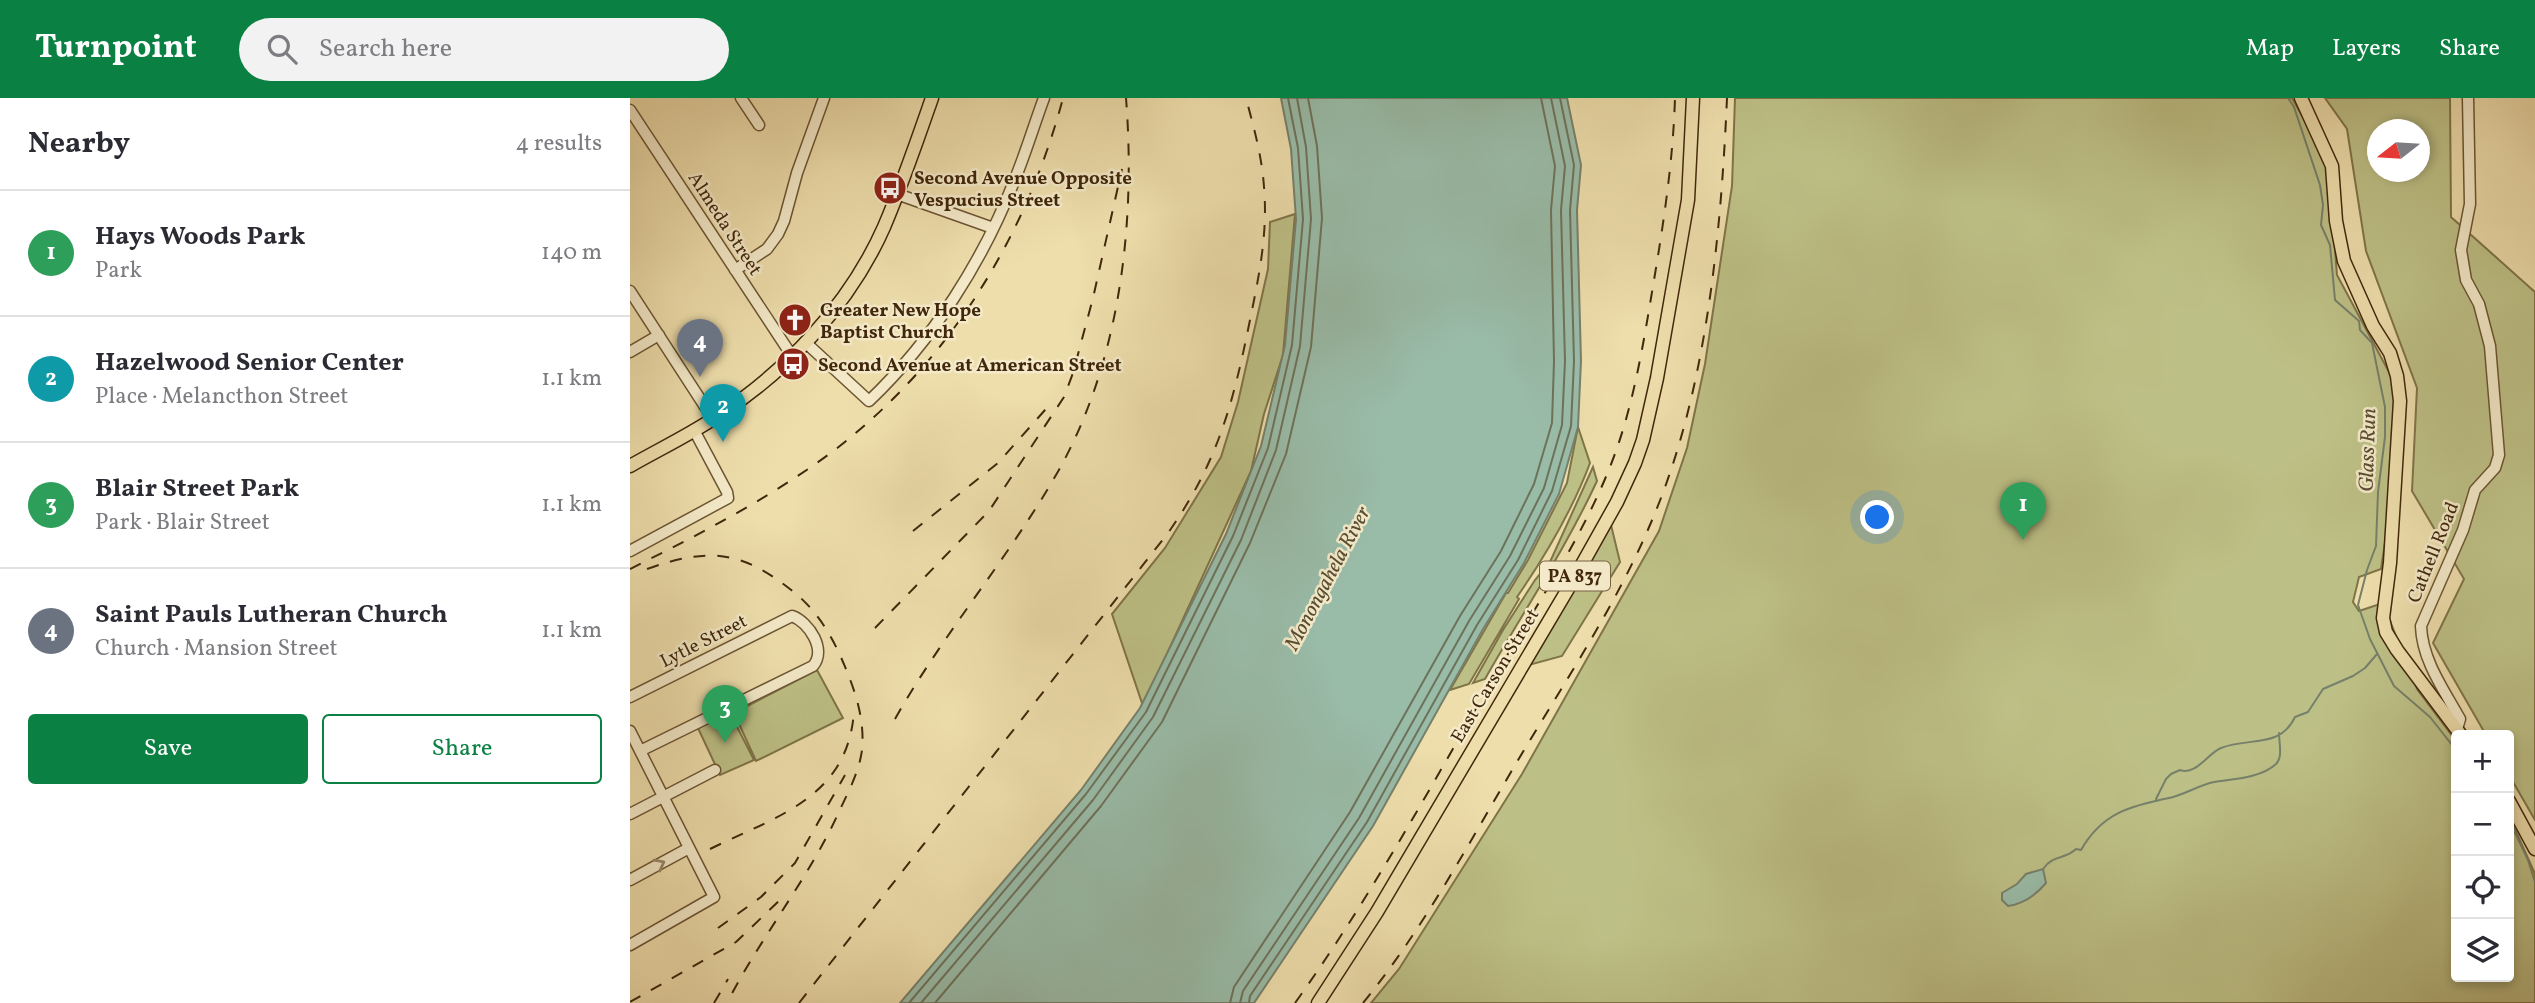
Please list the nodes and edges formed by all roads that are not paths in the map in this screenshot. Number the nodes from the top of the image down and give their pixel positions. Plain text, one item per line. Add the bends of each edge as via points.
1 (741, 98) edge
2 (824, 98) edge
3 (933, 98) edge
4 (1044, 98) edge
5 (1693, 98) edge
6 (2301, 98) edge
7 (2468, 98) edge
8 (630, 110) edge
9 (759, 125) dead end
10 (897, 194) junction
11 (993, 228) junction
12 (735, 270) junction
13 (630, 291) edge
14 (659, 335) junction
15 (805, 342) junction
16 (630, 352) edge
17 (792, 356) junction
18 (713, 419) junction
19 (694, 430) junction
20 (630, 466) edge
21 (630, 551) edge
22 (630, 697) edge
23 (2457, 730) edge
24 (2459, 730) edge
25 (630, 731) edge
26 (640, 751) junction
27 (715, 770) dead end
28 (662, 797) junction
29 (2514, 810) edge
30 (630, 814) edge
31 (690, 848) junction
32 (2535, 849) edge
33 (630, 880) edge
34 (630, 945) edge
35 (1318, 1003) edge

1 - 9 street
2 - 12 street via 778,234 772,245
3 - 10 main road
4 - 11 street
5 - 35 main road, East Carson Street / PA 837 via 1688,200 1657,379 1631,473 1377,912
6 - 23 main road via 2332,166 2344,261 2397,376 2400,401 2383,618 2386,632
7 - 24 street, Cathell Road via 2470,204 2461,250 2466,280 2479,304 2490,346 2500,455 2475,490 2463,530 2421,625 2428,661 2460,719
8 - 12 street, Almeda Street
10 - 11 street
10 - 15 main road via 857,274
11 - 15 street via 930,335 869,401
12 - 17 street, Almeda Street
13 - 14 street
14 - 16 street
14 - 18 street
15 - 17 main road
17 - 18 main road
18 - 19 main road
19 - 20 main road
19 - 21 street via 728,498
22 - 26 street, Lytle Street via 792,616 805,625 818,649 813,666
25 - 26 street
26 - 28 street
27 - 28 street
28 - 30 street
28 - 31 street
29 - 32 main road
33 -> 31 street
31 - 34 street via 714,897

